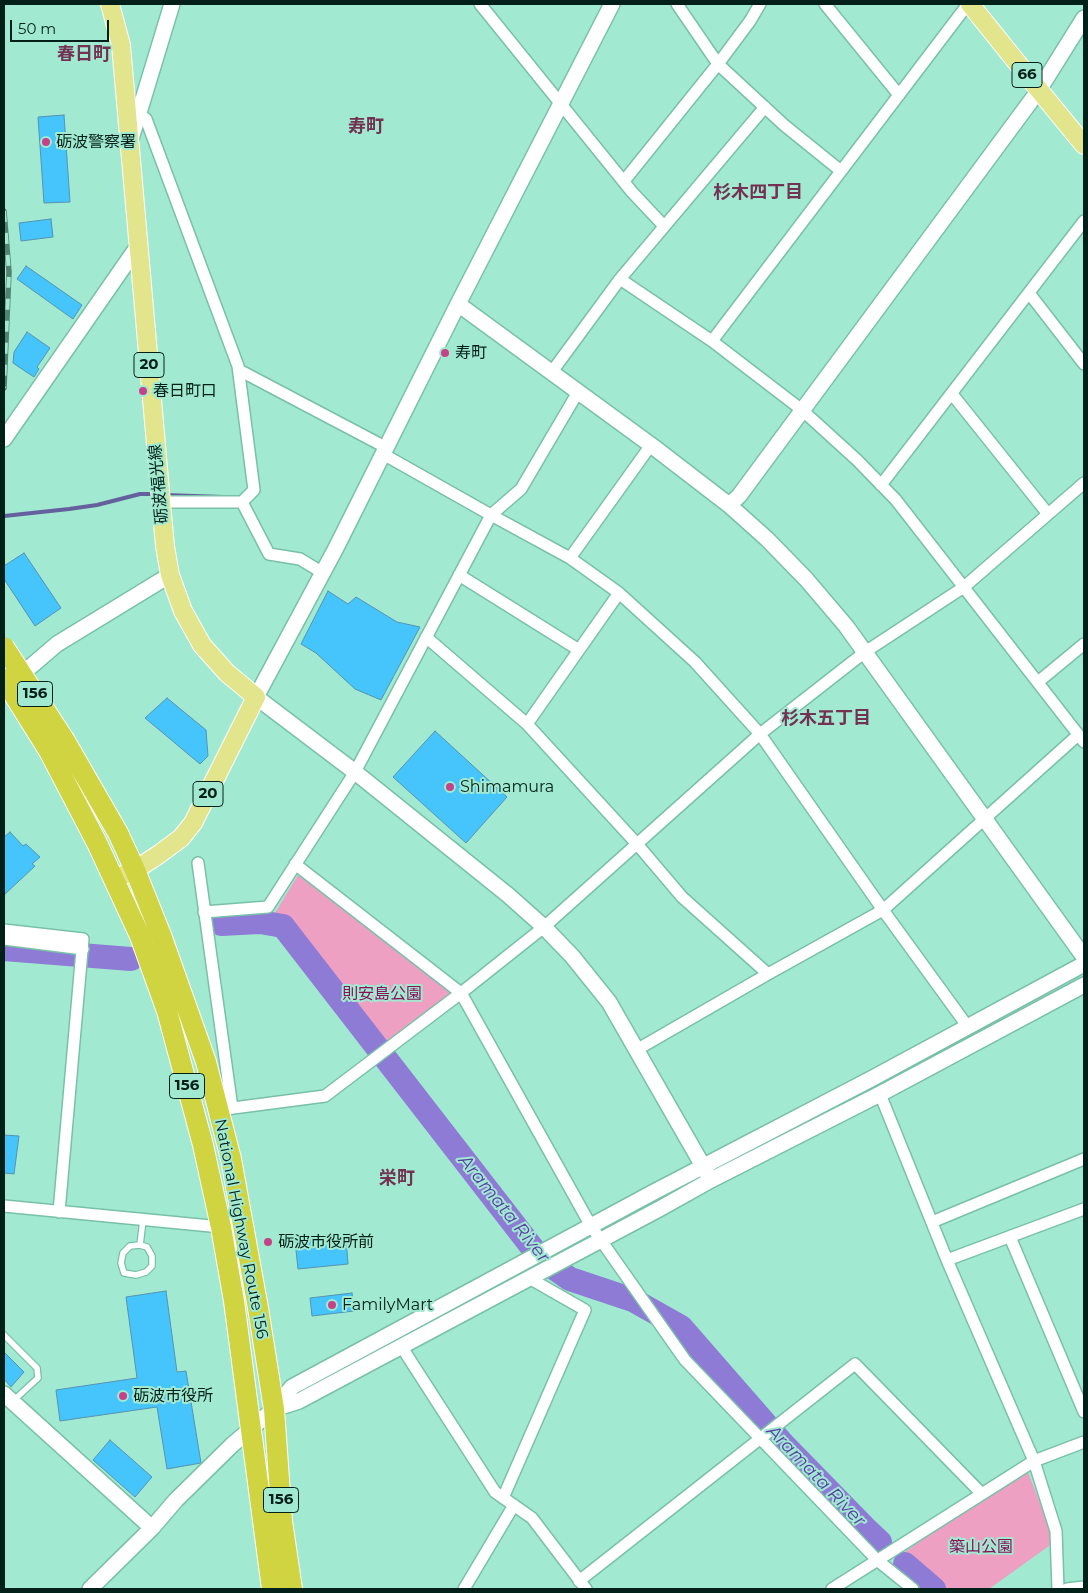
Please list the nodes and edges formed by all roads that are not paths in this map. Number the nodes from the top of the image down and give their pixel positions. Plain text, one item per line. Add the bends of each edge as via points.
1 (110, 4) edge
2 (172, 4) edge
3 (480, 4) edge
4 (612, 4) edge
5 (677, 4) edge
6 (760, 4) edge
7 (824, 4) edge
8 (969, 4) edge
9 (1084, 18) edge
10 (718, 64) junction
11 (1038, 90) junction
12 (899, 95) junction
13 (560, 104) junction
14 (765, 108) junction
15 (138, 114) junction
16 (131, 139) junction
17 (1084, 145) edge
18 (841, 171) junction
19 (624, 181) junction
20 (1084, 221) edge
21 (664, 226) junction
22 (138, 246) junction
23 (620, 279) junction
24 (1029, 292) junction
25 (458, 304) junction
26 (712, 342) junction
27 (1084, 364) edge
28 (239, 370) junction
29 (551, 373) junction
30 (578, 392) junction
31 (952, 394) junction
32 (802, 410) junction
33 (4, 439) edge
34 (651, 445) junction
35 (385, 451) junction
36 (1084, 483) edge
37 (881, 486) junction
38 (161, 502) junction
39 (242, 502) junction
40 (729, 505) junction
41 (1048, 514) junction
42 (491, 515) junction
43 (570, 558) junction
44 (323, 573) junction
45 (170, 575) junction
46 (459, 575) junction
47 (964, 587) junction
48 (619, 593) junction
49 (426, 637) junction
50 (1084, 644) edge
51 (4, 647) edge
52 (579, 650) junction
53 (865, 652) junction
54 (4, 679) edge
55 (1038, 682) junction
56 (4, 690) edge
57 (256, 697) junction
58 (527, 724) junction
59 (760, 734) junction
60 (1081, 739) edge
61 (57, 746) junction
62 (355, 772) junction
63 (986, 819) junction
64 (637, 844) junction
65 (198, 863) dead end
66 (295, 864) junction
67 (135, 870) junction
68 (114, 879) junction
69 (883, 910) junction
70 (204, 912) junction
71 (544, 927) junction
72 (4, 930) edge
73 (4, 940) edge
74 (83, 949) junction
75 (1084, 957) edge
76 (1084, 964) edge
77 (768, 974) junction
78 (1084, 984) edge
79 (461, 993) junction
80 (968, 1027) junction
81 (638, 1049) junction
82 (880, 1094) junction
83 (225, 1109) junction
84 (1084, 1159) edge
85 (703, 1166) junction
86 (711, 1180) junction
87 (4, 1206) edge
88 (1084, 1209) edge
89 (59, 1212) junction
90 (143, 1220) junction
91 (932, 1222) junction
92 (591, 1226) junction
93 (221, 1227) junction
94 (1010, 1237) junction
95 (600, 1240) junction
96 (140, 1245) junction
97 (947, 1260) junction
98 (529, 1278) junction
99 (4, 1335) edge
100 (401, 1346) junction
101 (7, 1402) edge
102 (274, 1410) junction
103 (1084, 1412) edge
104 (250, 1430) junction
105 (759, 1438) junction
106 (1084, 1442) edge
107 (1034, 1461) junction
108 (982, 1494) junction
109 (503, 1498) junction
110 (514, 1505) junction
111 (152, 1528) junction
112 (877, 1560) junction
113 (583, 1585) edge
114 (1084, 1587) edge
115 (90, 1589) edge
116 (272, 1589) edge
117 (292, 1589) edge
118 (464, 1589) edge
119 (832, 1589) edge
120 (913, 1589) edge
121 (1058, 1589) edge
122 (1067, 1589) edge

1 - 16 main road, 砺波福光線 / 20 via 121,45
2 - 15 street
3 - 13 street
4 - 13 street
5 - 10 street
6 - 10 street
7 - 12 street
8 - 11 main road, 66
8 - 12 street
9 - 11 street
10 - 14 street
10 - 19 street
11 - 17 main road, 66
11 - 32 street
12 - 18 street
13 - 19 street
13 - 25 street
14 - 18 street
14 - 21 street
15 - 16 street
15 - 28 street via 146,119
16 - 22 main road, 砺波福光線 / 20
18 - 26 street
19 - 21 street
20 - 24 street
21 - 23 street
22 - 33 street
22 - 38 main road, 砺波福光線 / 20
23 - 26 street
23 - 29 street
24 - 27 street
24 - 31 street
25 - 29 street
25 - 35 street
26 - 32 street
28 - 35 street
28 - 39 street via 254,490
29 - 30 street
30 - 34 street
30 - 42 street via 520,489
31 - 37 street
31 - 41 street
32 - 37 street
32 - 40 street
34 - 40 street
34 - 43 street
35 - 42 street
35 - 44 street
36 - 41 street
37 - 47 street via 896,500
38 - 39 street
38 - 45 main road, 砺波福光線 / 20
39 - 44 street via 269,554 300,559
40 - 53 street via 806,579
41 - 47 street
42 - 43 street
42 - 46 street
43 - 48 street
44 - 57 street
45 - 56 street via 57,644
45 - 57 main road, 砺波福光線 / 20 via 183,611 202,645 227,673
46 - 49 street
46 - 52 street
47 - 53 street
47 - 55 street
48 - 52 street
48 - 59 street via 696,662
49 - 58 street
49 - 62 street
50 - 55 street
51 - 61 highway, National Highway Route 156 / 156, bridge
52 - 58 street
53 - 59 street
53 - 63 street
54 - 61 highway, National Highway Route 156 / 156, bridge
55 - 60 street
57 - 62 street
57 - 67 main road, 20 via 193,823 181,838
58 - 64 street
59 - 64 street
59 - 69 street
60 - 63 street
61 - 67 highway, National Highway Route 156 / 156 via 118,833
61 - 68 highway, National Highway Route 156 / 156
62 - 66 street
62 - 71 street
63 - 69 street
63 - 75 street
64 - 71 street
64 - 77 street via 682,897
65 - 70 street
66 - 70 street via 268,907
66 - 79 street
67 - 68 main road, 20
67 - 83 highway, National Highway Route 156 / 156
68 - 93 highway, National Highway Route 156 / 156 via 140,936 167,1011 204,1145
69 - 77 street
69 - 80 street
70 - 83 street
71 - 79 street
71 - 81 street via 609,1002
72 - 74 street via 84,939
73 - 74 street
74 - 89 street
76 - 80 street
77 - 81 street
78 - 82 street
79 - 83 street via 325,1096
79 - 92 street
80 - 85 street
81 - 85 street
82 - 86 street
82 - 91 street
83 - 102 highway, National Highway Route 156 / 156
84 - 91 street
85 - 86 street
85 - 92 street
86 - 95 street
87 - 89 street
88 - 94 street
89 - 90 street
90 - 93 street
90 - 96 lane
91 - 97 street
92 - 95 street
92 - 102 street via 292,1387
93 - 104 highway, National Highway Route 156 / 156
94 - 97 street
94 - 103 street
95 - 98 street
95 - 105 street via 685,1360
96 - 96 lane via 130,1246 123,1253 124,1273 136,1275 152,1266 152,1256 147,1247
97 - 107 street
98 - 100 street
98 - 109 street via 586,1310
99 - 101 lane via 37,1368 38,1378
100 - 102 street via 300,1400
100 - 109 street via 495,1492
101 - 111 street
102 - 104 street
102 - 117 highway, National Highway Route 156 / 156 via 282,1521
104 - 111 street via 176,1500
104 - 116 highway, National Highway Route 156 / 156
105 - 108 street via 855,1364
105 - 112 street
105 - 113 street
106 - 107 street
107 - 108 street
107 - 121 street via 1056,1531
108 - 112 street
109 - 110 street
110 - 113 street via 532,1518
110 - 118 street
111 - 115 street
112 - 119 street
112 - 120 street
114 - 122 street

